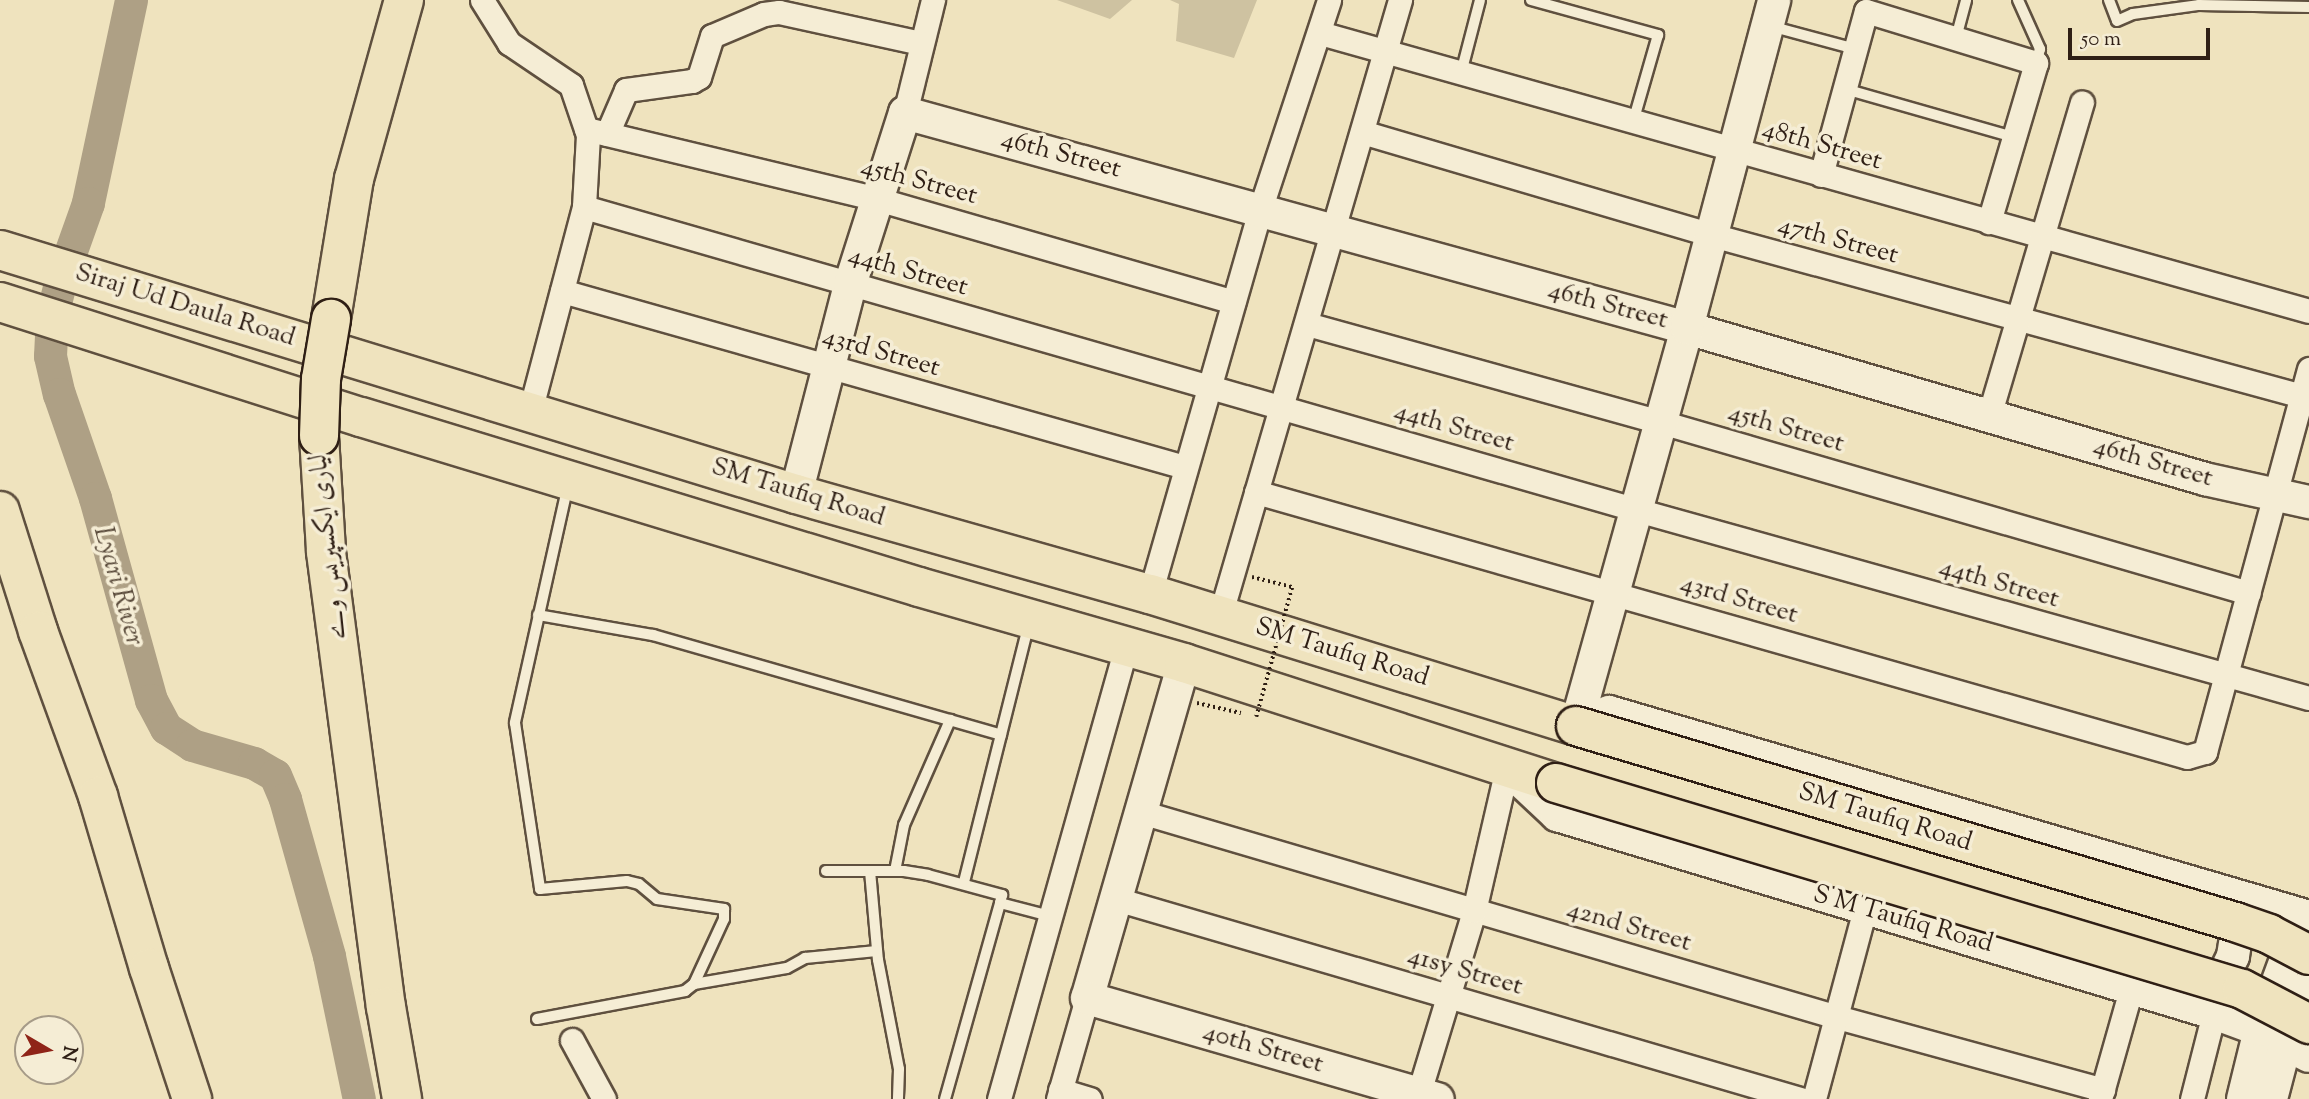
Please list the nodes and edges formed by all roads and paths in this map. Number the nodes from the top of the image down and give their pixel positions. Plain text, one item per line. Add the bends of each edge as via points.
1 (404, 0) edge
2 (482, 0) edge
3 (933, 0) edge
4 (1329, 0) edge
5 (1400, 0) edge
6 (1480, 0) edge
7 (1531, 0) edge
8 (1966, 0) edge
9 (2018, 0) edge
10 (2109, 0) edge
11 (2309, 7) edge
12 (1771, 13) edge
13 (1320, 33) junction
14 (1956, 38) junction
15 (920, 43) junction
16 (1855, 49) junction
17 (1387, 52) junction
18 (2036, 63) junction
19 (1461, 73) junction
20 (1844, 89) junction
21 (2082, 103) dead end
22 (905, 113) junction
23 (1633, 122) junction
24 (596, 131) junction
25 (1362, 132) junction
26 (2014, 136) junction
27 (1735, 150) junction
28 (1821, 174) junction
29 (877, 199) junction
30 (584, 207) junction
31 (1260, 209) junction
32 (1989, 222) junction
33 (1335, 230) junction
34 (1712, 236) junction
35 (2043, 237) junction
36 (0, 250) edge
37 (850, 285) junction
38 (562, 291) junction
39 (0, 302) edge
40 (1233, 302) junction
41 (2309, 311) edge
42 (2017, 318) junction
43 (1307, 324) junction
44 (1687, 328) junction
45 (370, 363) joint
46 (828, 367) junction
47 (2309, 369) edge
48 (1209, 385) junction
49 (2302, 396) junction
50 (1282, 407) junction
51 (530, 411) junction
52 (1989, 416) junction
53 (1661, 422) junction
54 (1185, 467) junction
55 (569, 479) junction
56 (1256, 492) junction
57 (796, 494) junction
58 (2277, 494) junction
59 (2309, 502) edge
60 (1637, 510) junction
61 (0, 511) edge
62 (1255, 578) dead end
63 (1614, 593) junction
64 (2249, 593) junction
65 (1150, 594) junction
66 (538, 615) junction
67 (1220, 616) junction
68 (1030, 619) junction
69 (1126, 646) junction
70 (1184, 663) junction
71 (2225, 677) junction
72 (2309, 698) edge
73 (1209, 705) dead end
74 (950, 720) junction
75 (1576, 726) junction
76 (1001, 734) junction
77 (1507, 768) junction
78 (1141, 812) junction
79 (826, 871) dead end
80 (870, 871) junction
81 (895, 871) junction
82 (964, 882) junction
83 (1869, 893) junction
84 (2231, 893) junction
85 (1116, 899) junction
86 (1000, 904) junction
87 (2307, 910) edge
88 (1474, 911) junction
89 (1050, 916) junction
90 (877, 951) junction
91 (2309, 955) edge
92 (694, 984) junction
93 (2309, 985) edge
94 (2132, 986) junction
95 (1448, 996) junction
96 (1087, 998) junction
97 (2206, 1010) junction
98 (1837, 1017) junction
99 (537, 1019) dead end
100 (2291, 1038) edge
101 (572, 1040) dead end
102 (1059, 1095) edge
103 (2102, 1095) edge
104 (1425, 1097) edge
105 (192, 1099) edge
106 (402, 1099) edge
107 (604, 1099) edge
108 (898, 1099) edge
109 (944, 1099) edge
110 (999, 1099) edge
111 (1090, 1099) edge
112 (1800, 1099) edge
113 (1814, 1099) edge
114 (2192, 1099) edge
115 (2243, 1099) edge
116 (2271, 1099) edge

1 - 106 highway, لیاری ایکسپریس وے, bridge via 355,178 321,379 319,436 326,552
2 - 24 street via 509,43 572,85
3 - 15 street
4 - 13 street
5 - 17 street
6 - 19 lane
7 - 23 lane via 1658,35
8 - 14 lane
9 - 18 lane via 2040,49
10 - 11 lane via 2118,21 2133,14 2199,5
12 - 16 lane
12 - 27 street
13 - 17 street, 48th Street
13 - 31 street
14 - 16 street via 1866,11
14 - 18 street
15 - 22 street
15 - 24 street via 779,12 764,14 712,36 699,77 692,81 626,90
16 - 20 street
17 - 19 street, 48th Street
17 - 25 street
18 - 26 street
19 - 23 street, 48th Street
20 - 26 lane
20 - 28 street
21 - 35 street
22 - 29 street
22 - 31 street, 46th Street
23 - 27 street, 48th Street
24 - 29 street, 45th Street
24 - 30 street via 589,151
25 - 33 street
25 - 34 street, 47th Street
26 - 32 street
27 - 28 street, 48th Street
27 - 34 street
28 - 32 street, 48th Street
29 - 37 street
29 - 40 street, 45th Street
30 - 37 street, 44th Street
30 - 38 street
31 - 33 street, 46th Street
31 - 40 street
32 - 35 street, 48th Street
33 - 43 street
33 - 44 street, 46th Street
34 - 42 street, 47th Street
34 - 44 street
35 - 41 street, 48th Street
35 - 42 street
36 - 45 highway, Siraj Ud Daula Road
37 - 46 street
37 - 48 street, 44th Street
38 - 46 street, 43rd Street
38 - 51 street
39 - 55 highway, Siraj Ud Daula Road
40 - 48 street
42 - 49 street, 47th Street
42 - 52 street
43 - 50 street
43 - 53 street, 45th Street
44 - 52 street, 46th Street
44 - 53 street
45 - 51 highway, SM Taufiq Road
46 - 54 street, 43rd Street
46 - 57 street
47 - 49 street
48 - 50 street, 44th Street
48 - 54 street
49 - 58 street
50 - 56 street
50 - 60 street, 44th Street
51 - 57 highway, SM Taufiq Road
52 - 58 street, 46th Street via 2205,479
53 - 60 street
53 - 64 street, 45th Street
54 - 65 street
55 - 66 lane
55 - 68 highway, Siraj Ud Daula Road
56 - 63 street, 43rd Street
56 - 67 street
57 - 65 highway, SM Taufiq Road
58 - 59 street, 46th Street
58 - 64 street
60 - 63 street
60 - 71 street, 44th Street
61 - 105 highway via 99,796
62 - 73 path, bridge via 1292,587 1256,717
63 - 71 street, 43rd Street via 2187,757 2205,752
63 - 75 street
64 - 71 street
65 - 67 highway, SM Taufiq Road
66 - 74 lane via 653,635
66 - 92 lane via 515,723 540,888 627,881 639,884 657,899 724,909 724,919
67 - 75 highway, SM Taufiq Road
68 - 69 highway, Siraj Ud Daula Road
68 - 76 lane
69 - 70 highway, Siraj Ud Daula Road
69 - 89 street
70 - 77 highway, Siraj Ud Daula Road
70 - 78 street
71 - 72 street, 44th Street
74 - 76 lane
74 - 81 lane via 904,825
75 - 84 street via 1609,712
75 - 91 highway, SM Taufiq Road, bridge via 2235,922
76 - 82 lane
77 - 83 highway, Siraj Ud Daula Road, bridge
77 - 83 street, S M Taufiq Road via 1557,815
77 - 88 street
78 - 85 street
78 - 88 street, 42nd Street
79 - 80 lane
80 - 81 lane
80 - 90 lane
81 - 82 lane
82 - 86 lane via 1002,895
83 - 94 street, S M Taufiq Road
83 - 98 street
83 - 100 highway, Siraj Ud Daula Road, bridge via 2242,989
84 - 87 street
84 - 97 street via 2238,924 2234,956
85 - 95 street, 41sy Street
85 - 96 street
86 - 89 lane
86 - 109 lane
87 - 100 street
88 - 95 street
88 - 98 street, 42nd Street
89 - 110 street
90 - 92 lane via 805,958 787,968
90 - 108 lane via 899,1069
92 - 99 lane via 685,991
93 - 100 street
94 - 97 street, S M Taufiq Road
94 - 103 street
95 - 104 street
95 - 112 street, 41sy Street
96 - 102 street
96 - 104 street, 40th Street
97 - 100 street, S M Taufiq Road
97 - 114 street
98 - 103 street, 42nd Street
98 - 113 street
100 - 115 street
100 - 116 street
101 - 107 street
102 - 111 street

